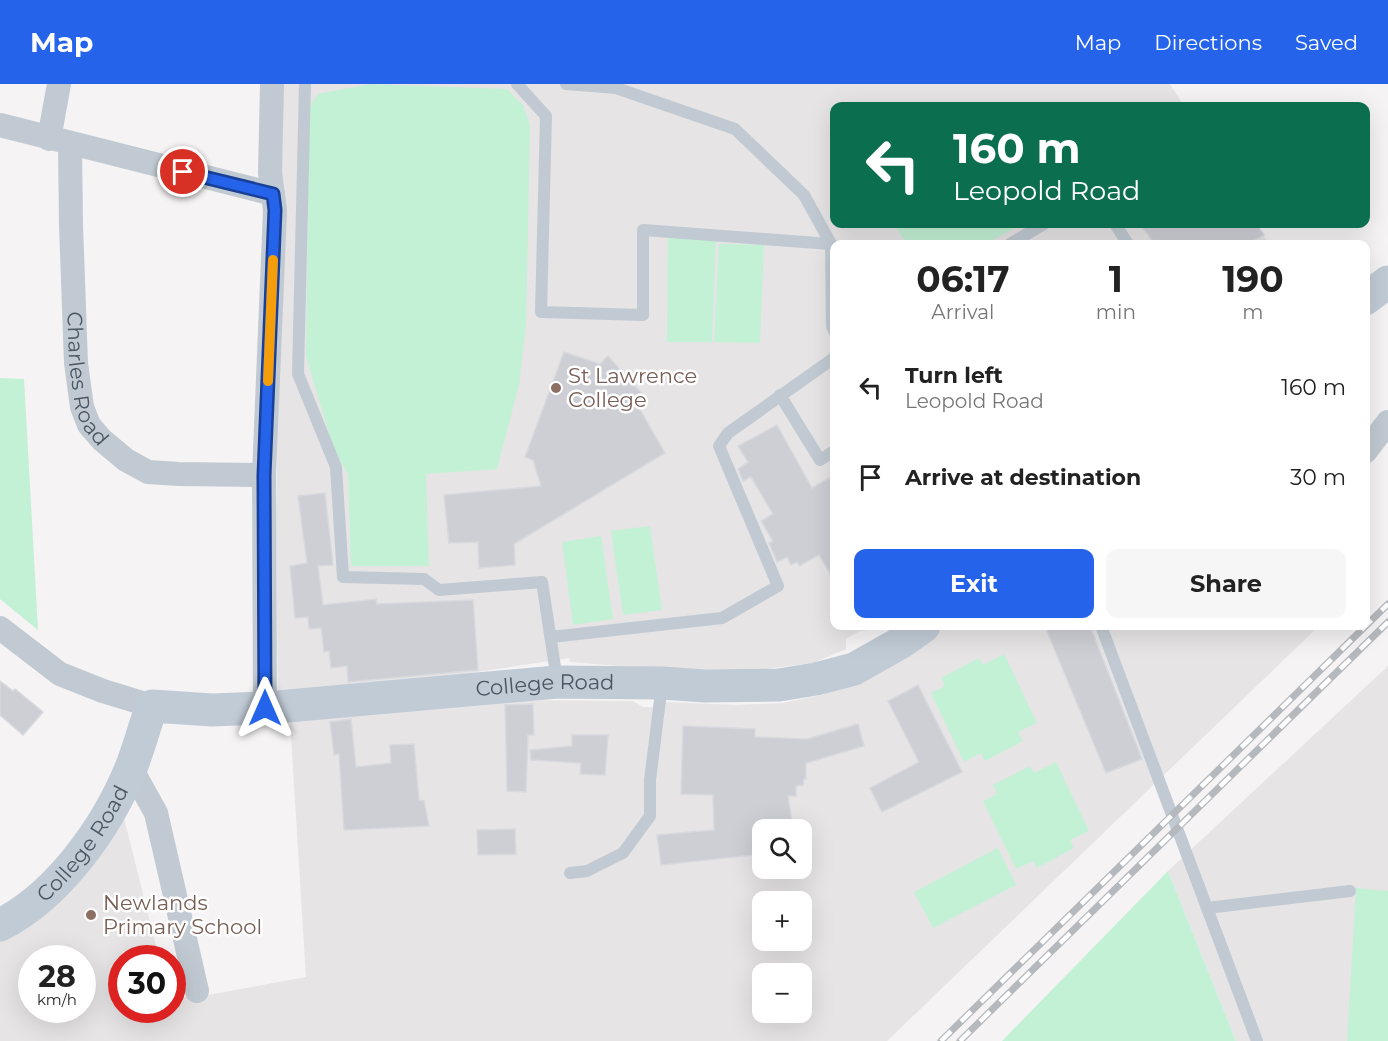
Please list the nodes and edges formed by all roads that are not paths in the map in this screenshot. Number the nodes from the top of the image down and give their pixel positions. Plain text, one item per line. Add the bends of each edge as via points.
1 (59, 84) edge
2 (272, 84) edge
3 (305, 84) edge
4 (518, 84) edge
5 (566, 84) edge
6 (0, 125) edge
7 (59, 141) junction
8 (273, 194) junction
9 (1037, 228) edge
10 (1017, 240) edge
11 (830, 242) edge
12 (830, 244) edge
13 (1388, 282) edge
14 (1370, 295) edge
15 (830, 361) edge
16 (780, 395) junction
17 (1388, 422) edge
18 (1370, 444) edge
19 (830, 454) edge
20 (264, 475) junction
21 (918, 630) edge
22 (1103, 630) edge
23 (1, 631) edge
24 (551, 637) junction
25 (557, 682) junction
26 (662, 683) junction
27 (152, 706) junction
28 (265, 708) junction
29 (130, 768) junction
30 (570, 873) dead end
31 (1350, 891) dead end
32 (1207, 908) junction
33 (0, 925) edge
34 (197, 991) dead end
35 (1257, 1041) edge

1 - 7 street, Charles Road
2 - 8 street
3 - 24 lane via 298,375 336,467 343,577 424,579 439,590 542,582
4 - 12 lane via 546,116 541,312 643,315 643,230
5 - 11 lane via 616,88 735,129 804,195
6 - 7 street
7 - 8 street
7 - 20 street, Charles Road via 70,225 76,363 80,397 89,425 126,460 148,472
8 - 20 street
9 - 10 lane
13 - 14 street
15 - 16 lane
16 - 19 lane via 820,460
16 - 24 lane via 728,433 719,446 778,586 722,618
17 - 18 street
20 - 28 street
21 - 26 street, College Road via 854,669 816,679 779,685
22 - 32 lane
23 - 27 street, College Road via 60,674
24 - 25 lane
25 - 26 street, College Road
25 - 28 street, College Road
26 - 30 lane via 650,780 650,816 623,853 587,871
27 - 28 street, College Road
27 - 29 street, College Road
29 - 33 street, College Road via 103,821 68,873 39,900
29 - 34 street via 156,813
31 - 32 lane
32 - 35 lane

